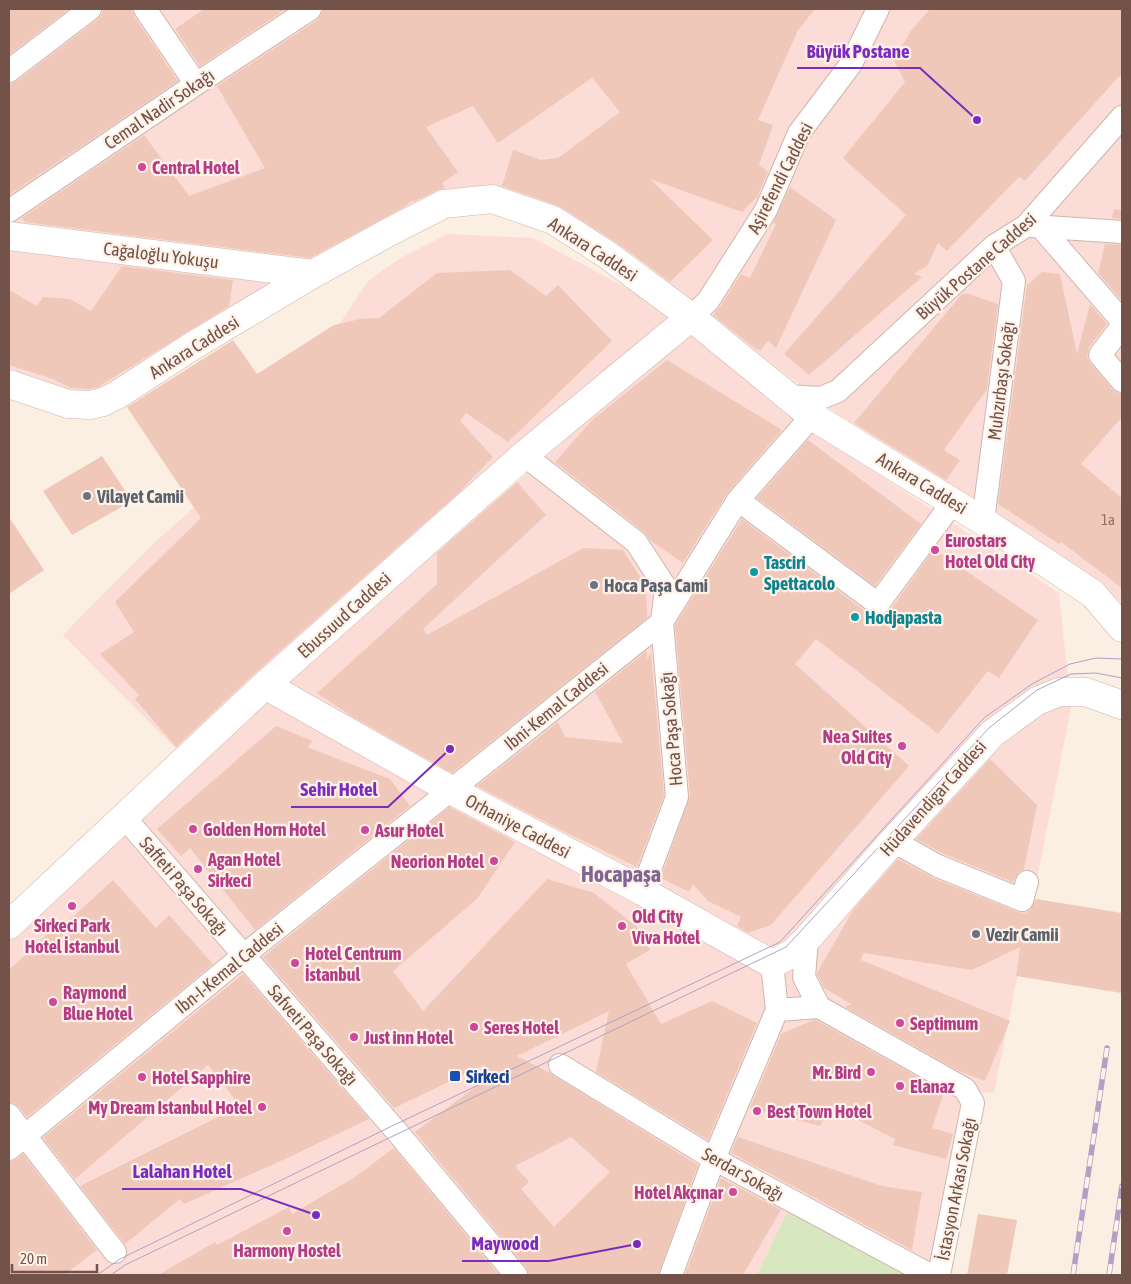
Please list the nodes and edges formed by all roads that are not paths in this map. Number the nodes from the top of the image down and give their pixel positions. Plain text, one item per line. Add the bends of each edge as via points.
1 (90, 9) edge
2 (145, 9) edge
3 (310, 9) edge
4 (878, 9) edge
5 (9, 71) edge
6 (196, 84) junction
7 (1122, 117) edge
8 (9, 211) edge
9 (1033, 226) junction
10 (1122, 232) edge
11 (9, 236) edge
12 (994, 246) junction
13 (313, 274) junction
14 (691, 317) junction
15 (1122, 321) edge
16 (1122, 326) edge
17 (1122, 381) edge
18 (9, 384) edge
19 (786, 396) junction
20 (812, 416) junction
21 (524, 455) junction
22 (738, 500) junction
23 (953, 502) junction
24 (983, 521) junction
25 (662, 622) junction
26 (1122, 628) edge
27 (265, 685) junction
28 (1122, 705) edge
29 (451, 790) junction
30 (124, 817) junction
31 (893, 841) junction
32 (1027, 882) dead end
33 (642, 891) junction
34 (9, 925) edge
35 (807, 939) junction
36 (244, 955) junction
37 (772, 964) junction
38 (819, 1006) junction
39 (777, 1010) junction
40 (560, 1065) dead end
41 (9, 1114) edge
42 (17, 1142) edge
43 (714, 1159) junction
44 (115, 1252) dead end
45 (504, 1271) edge
46 (671, 1275) edge
47 (930, 1275) edge
48 (939, 1275) edge

1 - 5 street
2 - 6 street
3 - 6 street, Cemal Nadir Sokağı
4 - 14 street, Aşirefendi Caddesi via 851,64 799,133 766,210 708,301
6 - 8 street, Cemal Nadir Sokağı
7 - 9 street, Büyük Postane Caddesi
9 - 10 street
9 - 12 street, Büyük Postane Caddesi
9 - 15 street
11 - 13 main road, Cağaloğlu Yokuşu
12 - 19 street, Büyük Postane Caddesi via 838,391 821,398
12 - 24 street, Muhzırbaşı Sokağı via 1014,281
13 - 14 main road, Ankara Caddesi via 444,204 492,199 553,220 606,254
13 - 18 main road, Ankara Caddesi via 103,402 68,404
14 - 19 main road, Ankara Caddesi
14 - 21 main road, Ebussuud Caddesi
16 - 17 street via 1100,355
19 - 20 main road, Ankara Caddesi
20 - 22 street
20 - 23 main road, Ankara Caddesi
21 - 25 street, Hoca Paşa Sokağı via 636,542 666,588
21 - 27 main road, Ebussuud Caddesi
22 - 23 street via 878,604
22 - 25 street
23 - 24 main road, Ankara Caddesi
24 - 26 main road, Ankara Caddesi via 1094,594
25 - 29 street, Ibni-Kemal Caddesi
25 - 33 street, Hoca Paşa Sokağı via 677,797
27 - 29 main road, Orhaniye Caddesi
27 - 30 main road, Ebussuud Caddesi
28 - 31 main road, Hüdavendigar Caddesi via 1086,692 1071,691 1037,701 993,733
29 - 33 main road, Orhaniye Caddesi
29 - 36 street, Ibn-I-Kemal Caddesi
30 - 34 main road, Ebussuud Caddesi
30 - 36 street, Saffeti Paşa Sokağı
31 - 32 street via 938,866 1022,900
31 - 35 main road, Hüdavendigar Caddesi
33 - 37 main road, Orhaniye Caddesi
35 - 37 main road, Hüdavendigar Caddesi via 794,953
35 - 38 street via 804,977
36 - 42 street, Ibn-I-Kemal Caddesi
36 - 45 street, Safveti Paşa Sokağı via 412,1150
37 - 39 street
38 - 39 street
38 - 48 street, İstasyon Arkası Sokağı via 965,1089 973,1103
39 - 43 street
40 - 43 street, Serdar Sokağı
41 - 42 street
42 - 44 street
43 - 46 street
43 - 47 street, Serdar Sokağı

